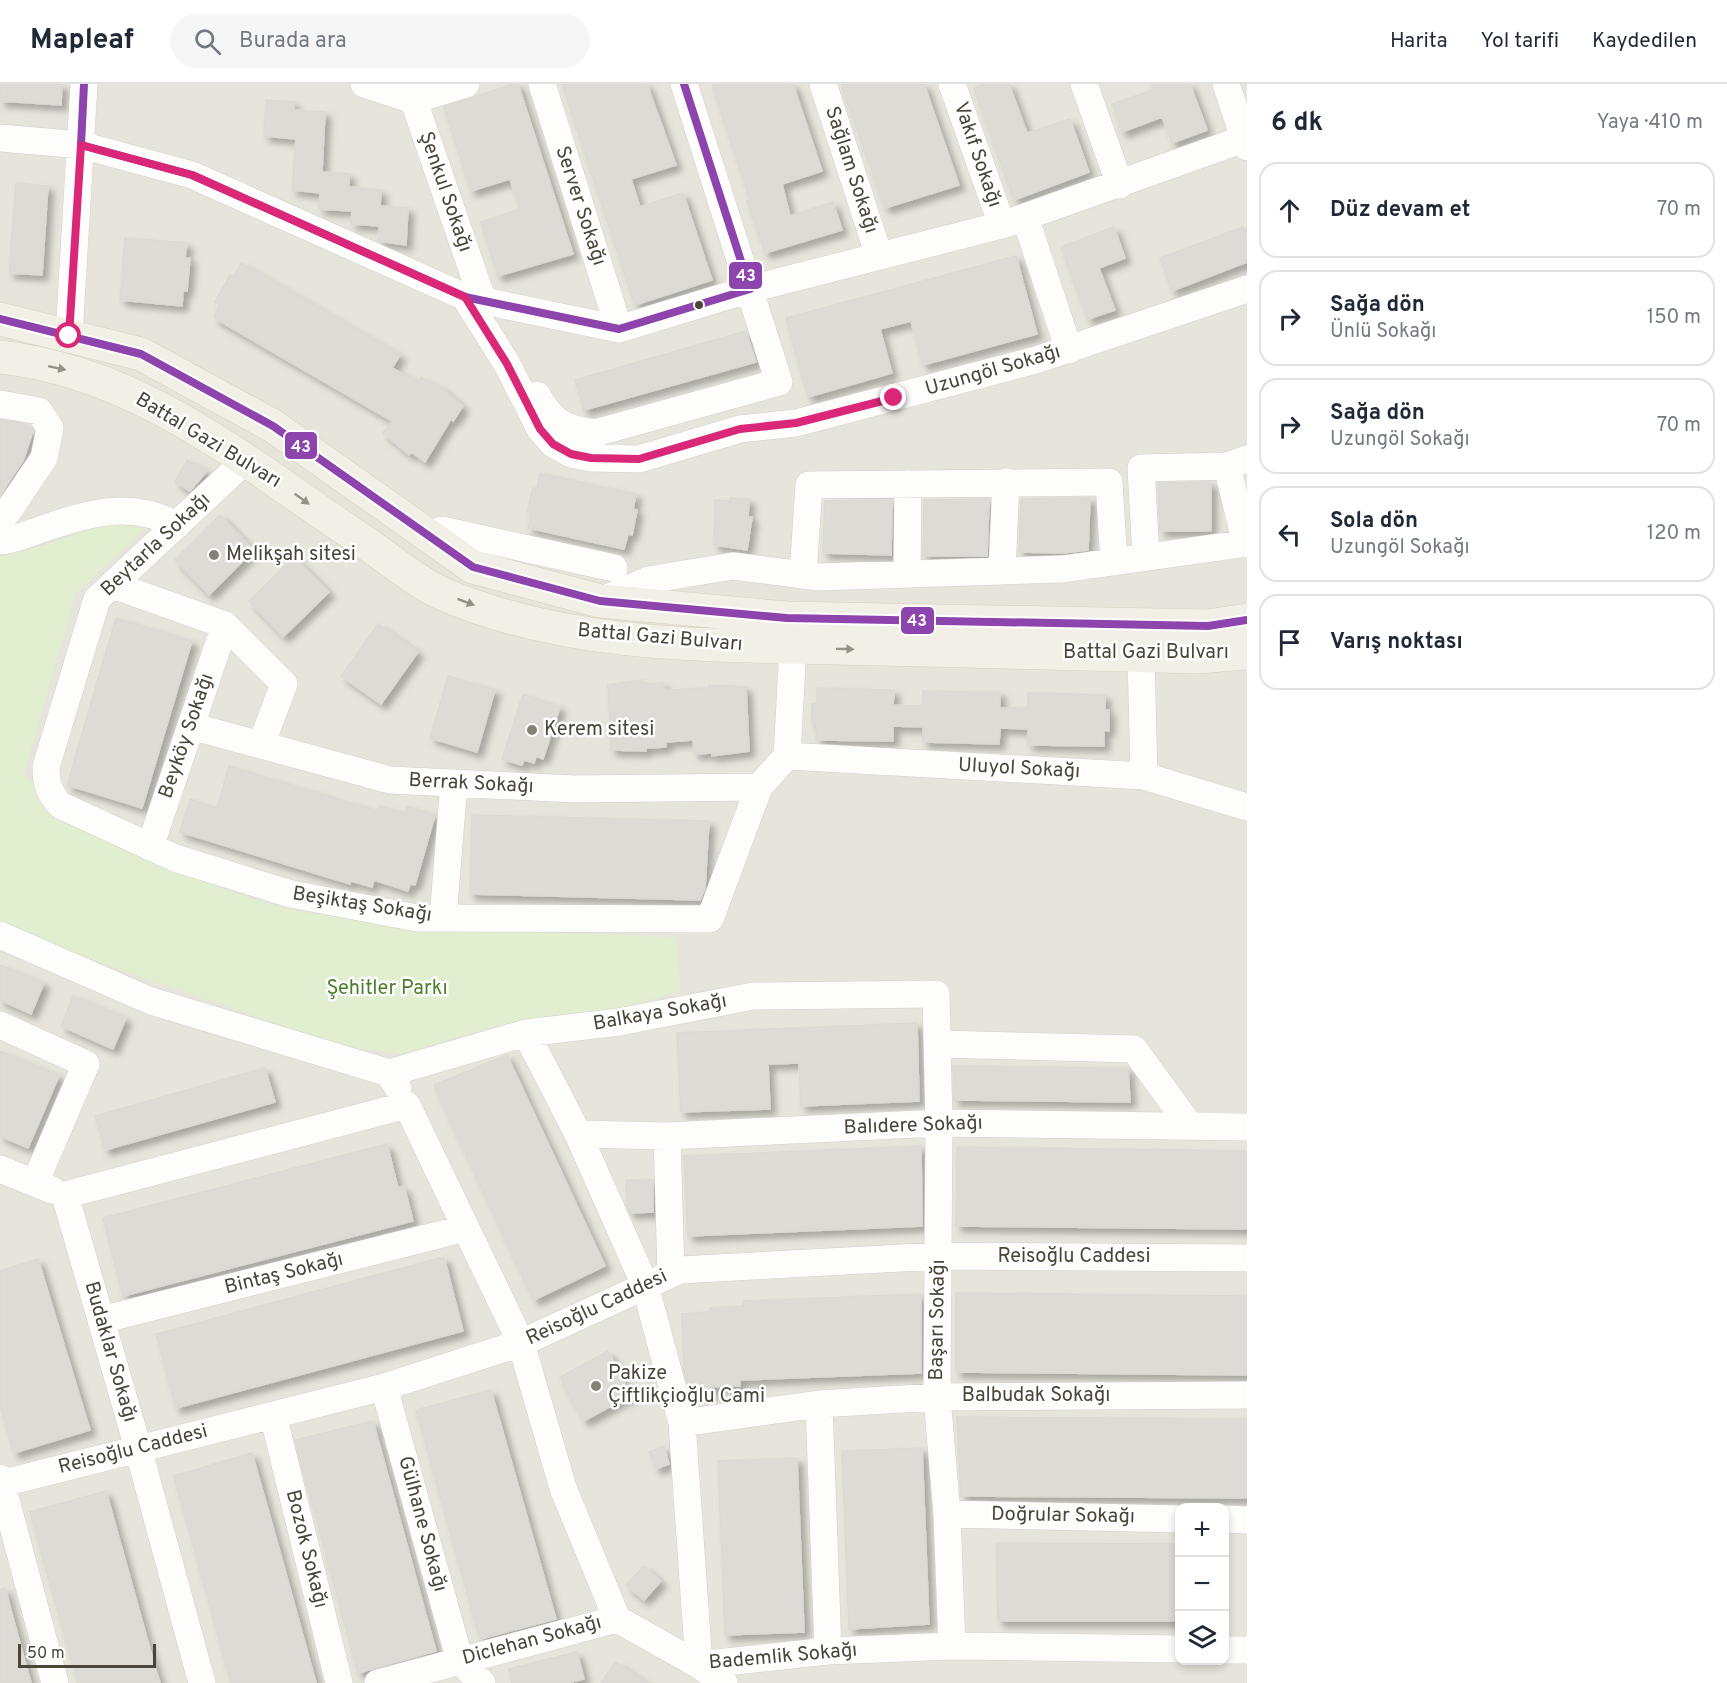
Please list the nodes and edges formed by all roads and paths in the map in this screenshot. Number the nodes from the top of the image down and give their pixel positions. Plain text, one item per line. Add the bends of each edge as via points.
1 (84, 84) edge
2 (364, 84) edge
3 (466, 84) edge
4 (542, 84) edge
5 (684, 84) edge
6 (823, 84) edge
7 (952, 84) edge
8 (1084, 84) edge
9 (1226, 84) edge
10 (411, 92) edge
11 (0, 138) edge
12 (1246, 142) edge
13 (81, 145) junction
14 (1120, 185) junction
15 (1014, 221) junction
16 (879, 256) junction
17 (750, 289) junction
18 (1247, 289) edge
19 (474, 299) junction
20 (0, 319) edge
21 (619, 329) junction
22 (69, 336) junction
23 (1069, 350) junction
24 (0, 357) edge
25 (507, 364) junction
26 (0, 404) edge
27 (247, 459) junction
28 (1237, 463) edge
29 (1006, 482) junction
30 (908, 484) junction
31 (0, 515) edge
32 (177, 525) junction
33 (428, 535) junction
34 (0, 541) edge
35 (1246, 543) edge
36 (1146, 557) junction
37 (1114, 562) junction
38 (614, 568) dead end
39 (1002, 571) junction
40 (907, 574) junction
41 (803, 575) junction
42 (113, 585) junction
43 (600, 601) junction
44 (1247, 620) edge
45 (225, 625) junction
46 (793, 647) junction
47 (1247, 653) edge
48 (1141, 656) junction
49 (191, 726) junction
50 (261, 745) junction
51 (787, 756) junction
52 (1144, 776) junction
53 (46, 781) joint
54 (454, 783) junction
55 (759, 787) junction
56 (1247, 807) edge
57 (150, 847) junction
58 (443, 918) junction
59 (0, 935) edge
60 (936, 994) joint
61 (0, 1025) edge
62 (526, 1033) junction
63 (938, 1044) junction
64 (389, 1073) junction
65 (407, 1105) junction
66 (939, 1123) junction
67 (1190, 1126) junction
68 (1247, 1127) edge
69 (578, 1134) junction
70 (667, 1136) junction
71 (0, 1169) edge
72 (35, 1183) junction
73 (65, 1195) junction
74 (466, 1228) junction
75 (939, 1256) junction
76 (1247, 1258) edge
77 (671, 1274) junction
78 (645, 1285) junction
79 (101, 1320) junction
80 (521, 1343) junction
81 (384, 1387) junction
82 (1247, 1395) edge
83 (937, 1397) junction
84 (819, 1404) junction
85 (273, 1415) junction
86 (682, 1423) junction
87 (138, 1448) junction
88 (1, 1482) edge
89 (947, 1514) junction
90 (1175, 1519) edge
91 (1229, 1520) edge
92 (1247, 1520) edge
93 (617, 1619) junction
94 (952, 1646) junction
95 (1175, 1649) edge
96 (1229, 1650) edge
97 (1247, 1650) edge
98 (828, 1651) junction
99 (460, 1661) junction
100 (699, 1665) junction
101 (55, 1683) edge
102 (202, 1683) edge
103 (339, 1683) edge
104 (378, 1683) edge
105 (482, 1683) edge
106 (724, 1683) edge

1 - 13 street
2 - 10 street
3 - 10 street
4 - 21 street, Server Sokağı
5 - 17 street
6 - 16 street, Sağlam Sokağı
7 - 15 street, Vakıf Sokağı
8 - 14 street
9 - 12 street
10 - 19 street, Şenkul Sokağı
11 - 13 street
12 - 14 street
13 - 19 street via 192,175
13 - 22 street
14 - 15 street
15 - 16 street
15 - 23 street, Vakıf Sokağı
16 - 17 street
17 - 21 street
17 - 25 street via 779,382 595,433 568,429 546,412 525,372
18 - 23 street, Uzungöl Sokağı
19 - 21 street
19 - 25 street, Uzungöl Sokağı
20 - 22 main road, Battal Gazi Bulvarı
22 - 33 main road, Battal Gazi Bulvarı via 141,354 273,426
23 - 25 street, Uzungöl Sokağı via 796,423 740,429 639,459 591,458 571,454 553,444 540,429
24 -> 27 main road, Battal Gazi Bulvarı via 81,374 151,402
26 - 31 street via 39,411 50,428 44,458 7,513
27 - 32 street, Beytarla Sokağı
27 -> 46 main road, Battal Gazi Bulvarı via 442,593 498,614 557,629 631,640
28 - 35 street
28 - 36 street via 1141,468
29 - 30 street
29 - 37 street via 1109,482
29 - 39 street
30 - 40 street
30 - 41 street via 809,485
32 - 34 street via 156,514 133,510 68,520
32 - 42 street, Beytarla Sokağı
33 - 38 street via 442,530
33 - 43 main road, Battal Gazi Bulvarı via 473,567
35 - 36 street
36 - 37 street
37 - 39 street
39 - 40 street
40 - 41 street
41 - 43 street via 733,566 648,580
42 - 45 street
42 - 53 street, Beytarla Sokağı via 97,599 45,767
43 - 44 main road, Battal Gazi Bulvarı via 788,618 1208,626
45 - 49 street, Beyköy Sokağı
45 - 50 street via 284,684
46 -> 48 main road, Battal Gazi Bulvarı
46 - 51 street
47 - 48 main road, Battal Gazi Bulvarı
48 - 52 street
49 - 50 street, Berrak Sokağı
49 - 57 street, Beyköy Sokağı
50 - 54 street, Berrak Sokağı via 390,780
51 - 52 street, Uluyol Sokağı
51 - 55 street
52 - 56 street, Uluyol Sokağı
53 - 57 street, Beşiktaş Sokağı via 50,794 60,805
54 - 55 street, Berrak Sokağı via 574,789
54 - 58 street
55 - 58 street, Beşiktaş Sokağı via 710,919
57 - 58 street, Beşiktaş Sokağı via 291,894 417,918
59 - 64 street via 150,1001
60 - 62 street, Balkaya Sokağı via 753,996 619,1022
60 - 63 street, Başarı Sokağı
61 - 72 street via 86,1065
62 - 64 street, Balkaya Sokağı
62 - 69 street, Bademlik Sokağı
63 - 66 street, Başarı Sokağı
63 - 67 street via 1134,1049
64 - 65 street
65 - 73 street
65 - 74 street
66 - 67 street, Balıdere Sokağı
66 - 70 street, Balıdere Sokağı
66 - 75 street, Başarı Sokağı
67 - 68 street, Balıdere Sokağı
69 - 70 street, Balıdere Sokağı
69 - 78 street, Bademlik Sokağı
70 - 77 street
71 - 72 street
72 - 73 street
73 - 79 street, Budaklar Sokağı
74 - 79 street, Bintaş Sokağı
74 - 80 street
75 - 76 street, Reisoğlu Caddesi
75 - 77 street, Reisoğlu Caddesi via 680,1270
75 - 83 street, Başarı Sokağı
77 - 78 street, Reisoğlu Caddesi
78 - 80 street, Reisoğlu Caddesi
78 - 86 street, Bademlik Sokağı
79 - 87 street, Budaklar Sokağı
80 - 81 street, Reisoğlu Caddesi
80 - 93 street via 563,1488
81 - 85 street, Reisoğlu Caddesi
81 - 99 street, Gülhane Sokağı
82 - 83 street, Balbudak Sokağı
83 - 84 street, Balbudak Sokağı
83 - 89 street, Başarı Sokağı
84 - 86 street, Balbudak Sokağı
84 - 98 street
85 - 87 street, Reisoğlu Caddesi
85 - 103 street, Bozok Sokağı
86 - 100 street, Bademlik Sokağı
87 - 88 street, Reisoğlu Caddesi
87 - 102 street, Budaklar Sokağı
88 - 101 street
89 - 90 street, Doğrular Sokağı
89 - 94 street, Başarı Sokağı
91 - 92 street
93 - 99 street, Diclehan Sokağı
93 - 100 street
94 - 95 street, Bademlik Sokağı
94 - 98 street, Bademlik Sokağı
96 - 97 street
98 - 100 street, Bademlik Sokağı
99 - 104 street, Diclehan Sokağı
99 - 105 street
100 - 106 street

